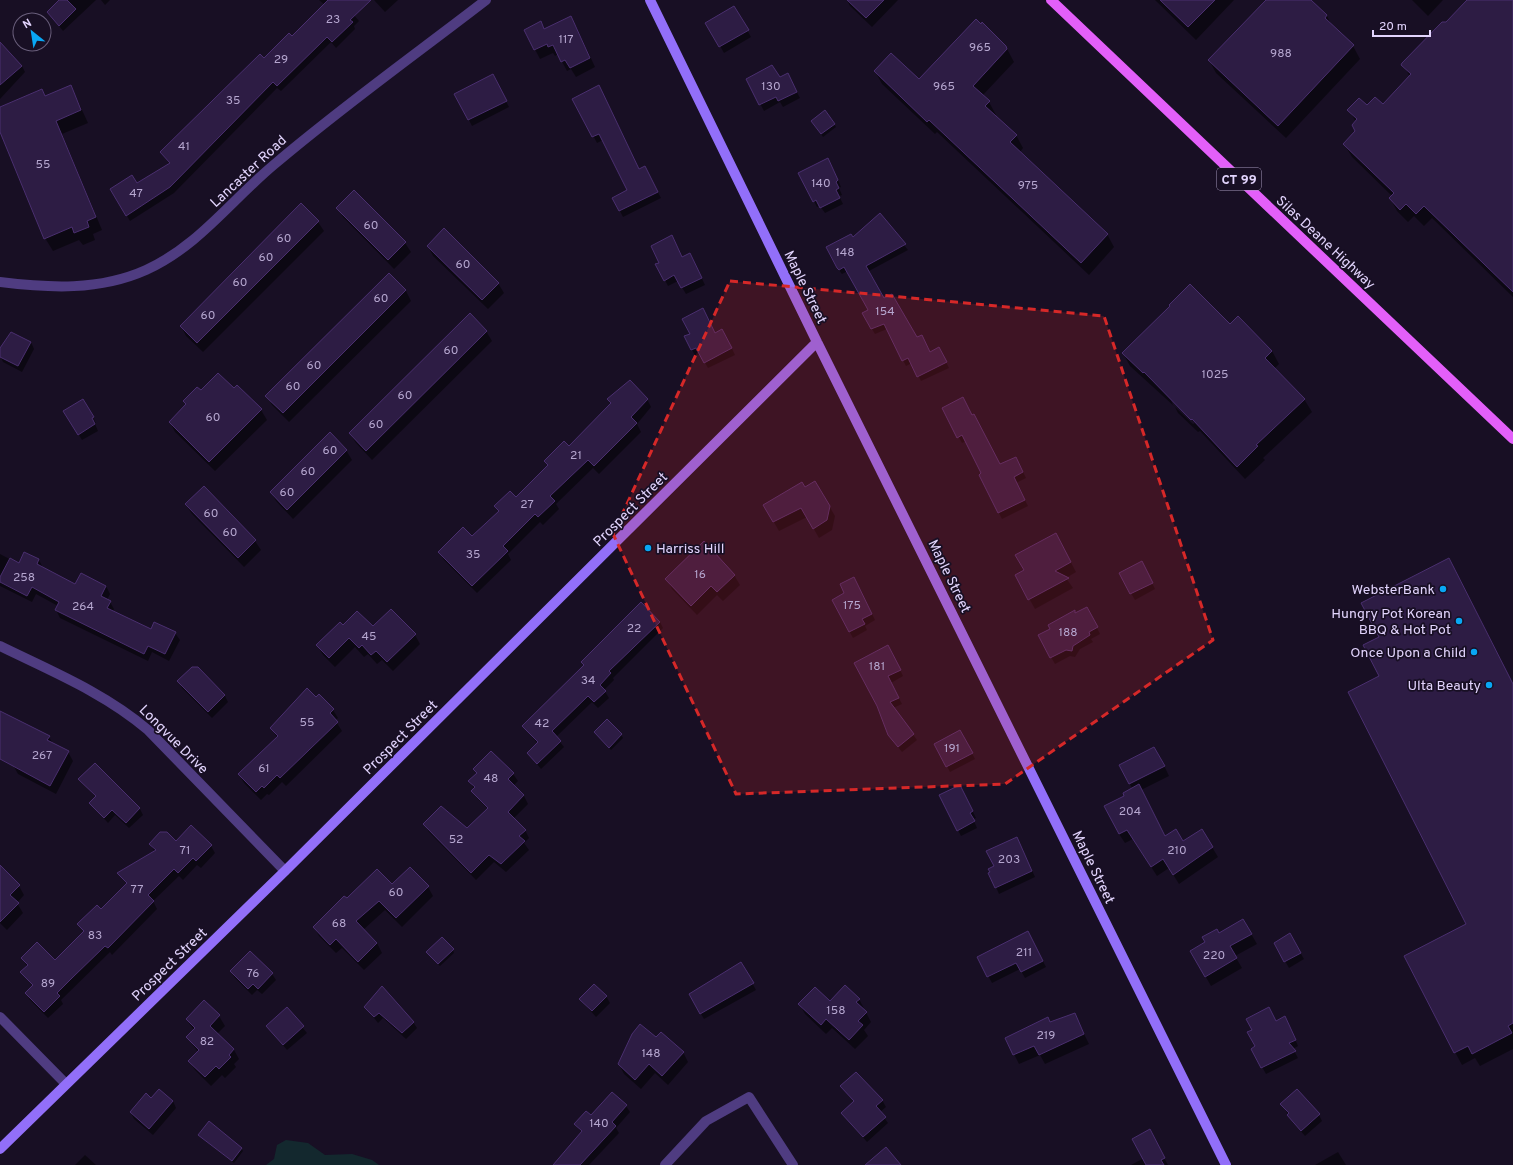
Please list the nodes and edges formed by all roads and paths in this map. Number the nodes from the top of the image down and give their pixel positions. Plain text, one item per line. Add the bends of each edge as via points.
1 (486, 0) edge
2 (650, 0) edge
3 (1051, 0) edge
4 (0, 282) edge
5 (817, 342) junction
6 (1513, 438) edge
7 (0, 646) edge
8 (285, 871) junction
9 (0, 1017) edge
10 (66, 1084) junction
11 (0, 1149) edge
12 (664, 1165) edge
13 (793, 1165) edge
14 (1226, 1165) edge

1 - 4 street, Lancaster Road via 296,146 253,183 204,233 167,259 139,273 104,283 54,287
2 - 5 main road, Maple Street
3 - 6 main road, Silas Deane Highway / CT 99
5 - 8 main road, Prospect Street
5 - 14 main road, Maple Street
7 - 8 street, Longvue Drive via 128,712
8 - 10 main road, Prospect Street
9 - 10 street
10 - 11 main road, Prospect Street
12 - 13 street via 706,1120 749,1097

